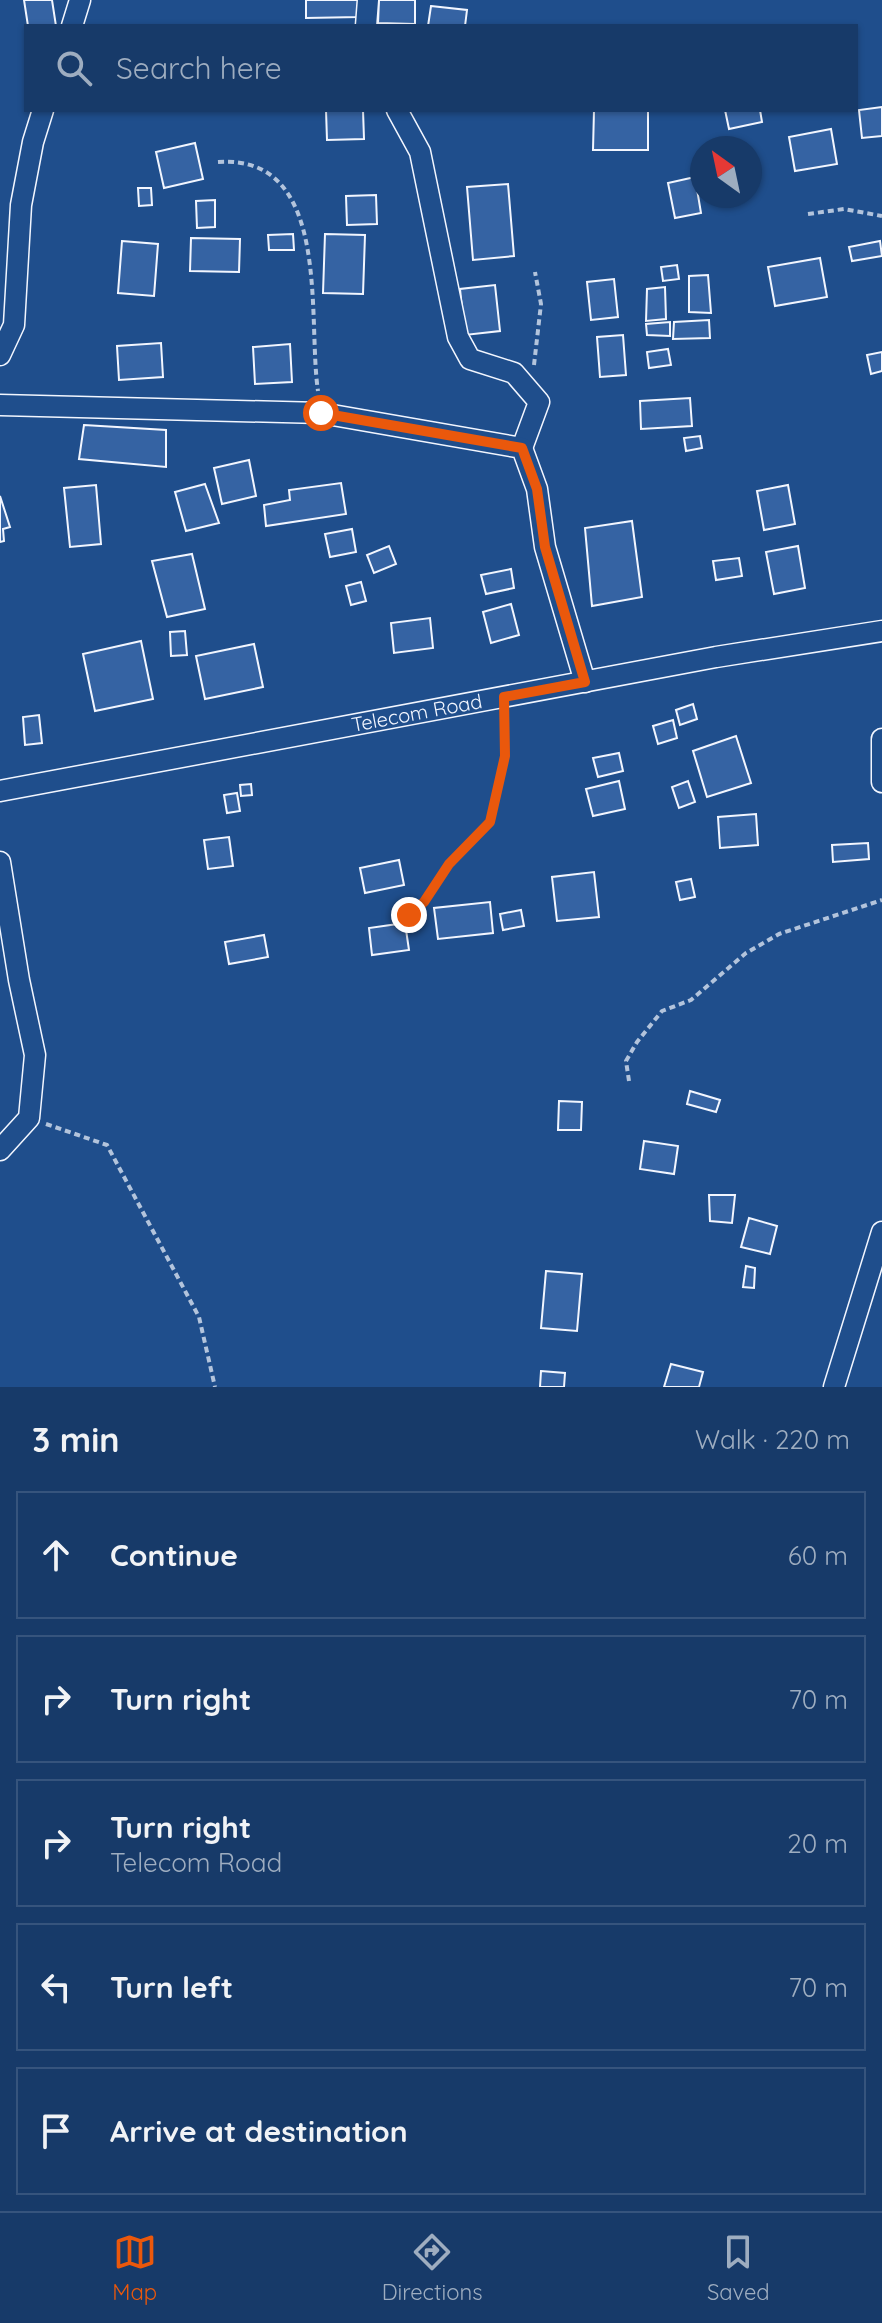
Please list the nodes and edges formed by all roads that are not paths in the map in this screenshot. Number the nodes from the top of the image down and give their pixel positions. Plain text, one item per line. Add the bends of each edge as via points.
1 (80, 0) edge
2 (368, 0) edge
3 (73, 24) edge
4 (366, 24) edge
5 (42, 112) edge
6 (398, 112) edge
7 (0, 355) edge
8 (0, 405) edge
9 (522, 448) junction
10 (882, 631) edge
11 (585, 682) junction
12 (882, 739) edge
13 (882, 782) edge
14 (0, 791) edge
15 (0, 862) edge
16 (0, 1150) edge
17 (882, 1232) edge
18 (834, 1387) edge

1 - 3 street
2 - 4 street
5 - 7 street via 21,205 14,325
6 - 9 street via 420,152 458,337 470,359 514,373 539,402
8 - 9 street via 321,413
9 - 11 street
10 - 11 street, Telecom Road
11 - 14 street, Telecom Road
12 - 13 street
15 - 16 street via 35,1055 29,1118
17 - 18 street

